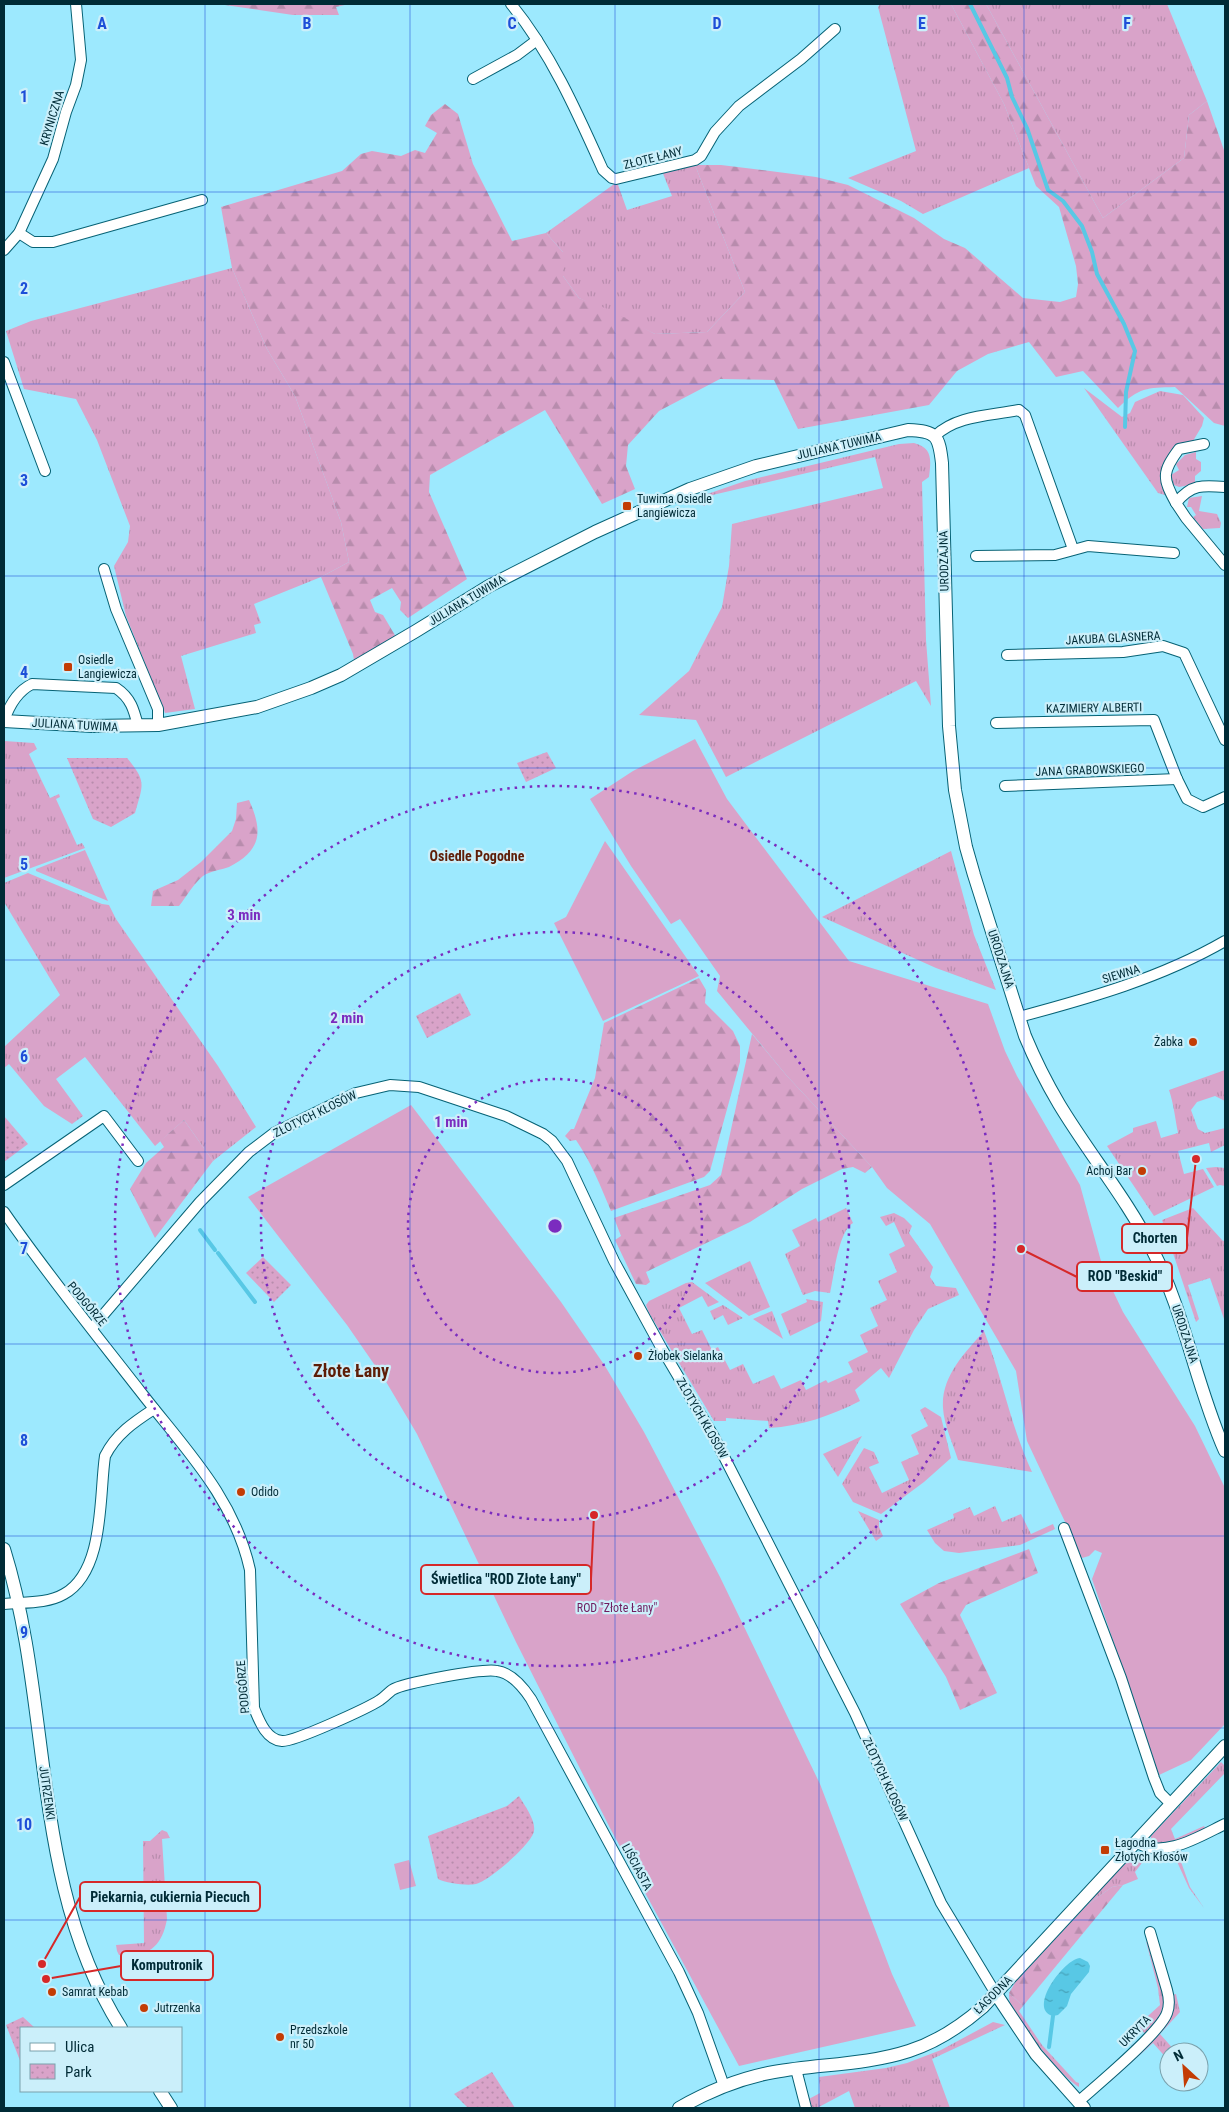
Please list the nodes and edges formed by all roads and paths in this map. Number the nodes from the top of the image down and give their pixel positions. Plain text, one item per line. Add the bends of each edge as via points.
1 (76, 4) edge
2 (511, 4) edge
3 (835, 29) dead end
4 (537, 40) junction
5 (473, 79) dead end
6 (202, 200) dead end
7 (19, 233) junction
8 (4, 250) edge
9 (4, 362) edge
10 (930, 433) junction
11 (1204, 444) dead end
12 (45, 471) dead end
13 (1225, 487) edge
14 (1176, 503) junction
15 (1072, 549) junction
16 (1174, 553) dead end
17 (976, 556) dead end
18 (1225, 565) edge
19 (104, 569) dead end
20 (1007, 655) dead end
21 (4, 721) edge
22 (996, 723) dead end
23 (158, 725) junction
24 (138, 726) junction
25 (1225, 740) edge
26 (1177, 779) junction
27 (1005, 786) dead end
28 (1225, 797) edge
29 (1225, 941) edge
30 (1019, 1017) junction
31 (138, 1161) dead end
32 (4, 1185) edge
33 (4, 1212) edge
34 (92, 1328) junction
35 (154, 1409) junction
36 (1225, 1451) edge
37 (1064, 1528) dead end
38 (4, 1549) edge
39 (18, 1602) junction
40 (4, 1604) edge
41 (505, 1674) joint
42 (1225, 1746) edge
43 (1172, 1804) junction
44 (1225, 1824) edge
45 (1136, 1842) junction
46 (1150, 1932) dead end
47 (996, 1994) junction
48 (120, 2027) edge
49 (796, 2069) junction
50 (724, 2086) junction
51 (161, 2092) edge
52 (1081, 2105) edge
53 (171, 2108) edge
54 (679, 2108) edge
55 (806, 2108) edge

1 - 7 street, KRYNICZNA via 79,73 53,159
2 - 4 street, ZŁOTE ŁANY
3 - 4 street, ZŁOTE ŁANY via 739,106 715,132 701,156 616,179 603,170 567,91
4 - 5 street via 517,56
6 - 7 street via 54,242 33,242
7 - 8 street, KRYNICZNA
9 - 12 street
10 - 15 street via 959,421 1019,410 1025,414
10 - 23 street, JULIANA TUWIMA via 908,430 774,462 690,489 595,532 489,586 373,657 311,688 257,707
10 - 30 street, URODZAJNA via 940,447 942,464 949,726 955,790 974,875
11 - 14 street via 1179,449 1167,465 1166,486
13 - 14 street via 1208,486 1186,491
14 - 18 street
15 - 16 street via 1088,546
15 - 17 street via 1055,555
19 - 23 street via 116,609 158,709
20 - 25 street, JAKUBA GLASNERA via 1123,652 1163,646 1184,653
21 - 24 street, JULIANA TUWIMA
21 - 24 street via 22,689 32,684 116,688 126,694 134,708
22 - 26 street, KAZIMIERY ALBERTI via 1154,720
23 - 24 street, JULIANA TUWIMA
26 - 27 street, JANA GRABOWSKIEGO
26 - 28 street, KAZIMIERY ALBERTI via 1187,799 1202,807
29 - 30 street, SIEWNA via 1147,979
30 - 36 street, URODZAJNA via 1052,1091 1127,1205 1154,1253 1173,1298
31 - 32 street via 104,1116
33 - 34 street, PODGÓRZE via 59,1290
34 - 35 street, PODGÓRZE
34 - 47 street, ZŁOTYCH KŁOSÓW via 194,1209 249,1152 274,1133 356,1093 390,1085 419,1086 506,1116 552,1141 567,1161 614,1261 741,1488 855,1712 941,1903
35 - 39 street via 130,1425 111,1444 105,1456 94,1550 77,1584 48,1600
35 - 41 street, PODGÓRZE via 226,1504 247,1554 252,1584 254,1708 272,1737 282,1741 296,1738 365,1708 401,1687 474,1671
37 - 43 street via 1121,1678 1157,1786
38 - 39 street, JUTRZENKI
39 - 40 street
39 - 48 street, JUTRZENKI via 63,1888 91,1974
41 - 50 street, LIŚCIASTA via 532,1699 679,1972 698,2013
42 - 43 street, ŁAGODNA
43 - 45 street, ŁAGODNA
44 - 45 street via 1168,1847 1150,1848
45 - 47 street, ŁAGODNA
46 - 52 street, UKRYTA via 1169,1998 1168,2012 1151,2035
47 - 49 street, ŁAGODNA via 967,2020 925,2045 882,2058
47 - 52 street, ZŁOTYCH KŁOSÓW via 1036,2054
49 - 50 street, ŁAGODNA
49 - 55 street
50 - 54 street, ŁAGODNA
51 - 53 street

